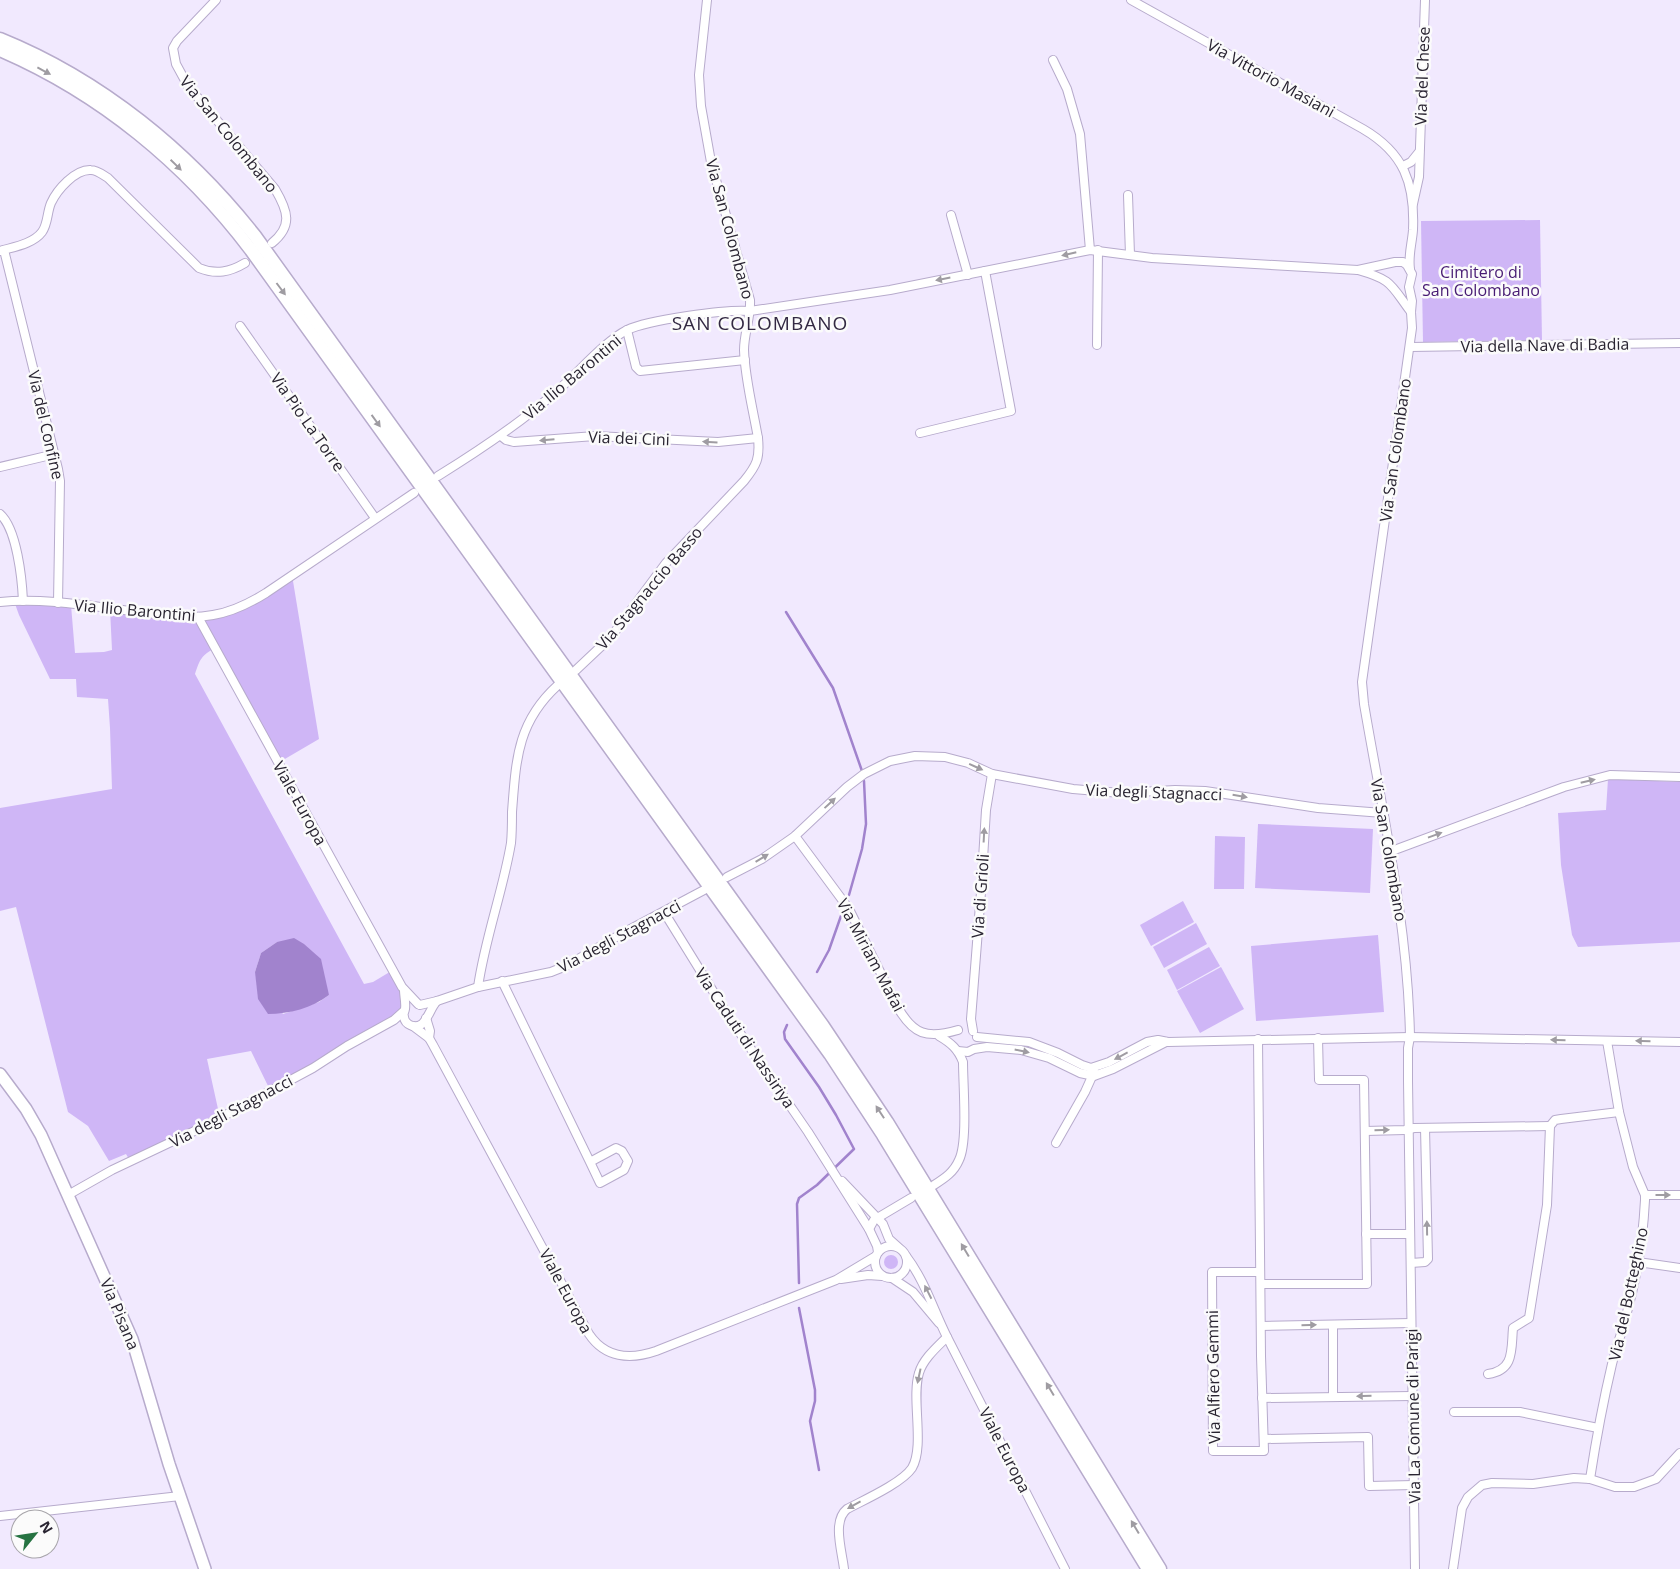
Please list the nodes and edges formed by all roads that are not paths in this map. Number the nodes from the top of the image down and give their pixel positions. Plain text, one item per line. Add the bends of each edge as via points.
1 (216, 0) edge
2 (707, 0) edge
3 (1131, 0) edge
4 (1425, 0) edge
5 (0, 40) edge
6 (0, 50) edge
7 (1053, 60) dead end
8 (1419, 152) junction
9 (1403, 166) junction
10 (1406, 177) junction
11 (1419, 177) junction
12 (1128, 195) dead end
13 (1412, 206) junction
14 (951, 215) dead end
15 (272, 244) dead end
16 (2, 250) edge
17 (1094, 250) junction
18 (1409, 253) junction
19 (1130, 255) junction
20 (245, 262) dead end
21 (1394, 262) junction
22 (1410, 269) junction
23 (1358, 270) junction
24 (986, 271) junction
25 (968, 275) junction
26 (1410, 280) junction
27 (1390, 283) junction
28 (750, 311) junction
29 (1411, 312) junction
30 (240, 326) dead end
31 (627, 330) junction
32 (1680, 343) edge
33 (1097, 346) dead end
34 (1410, 347) junction
35 (745, 360) junction
36 (920, 433) dead end
37 (501, 436) junction
38 (758, 438) junction
39 (55, 454) junction
40 (0, 467) edge
41 (438, 476) dead end
42 (414, 492) dead end
43 (0, 514) edge
44 (375, 518) junction
45 (22, 601) junction
46 (0, 602) edge
47 (58, 603) junction
48 (198, 617) junction
49 (576, 670) dead end
50 (558, 685) dead end
51 (992, 774) junction
52 (1680, 777) edge
53 (1383, 813) junction
54 (794, 836) junction
55 (1390, 852) junction
56 (727, 877) dead end
57 (704, 890) dead end
58 (664, 912) junction
59 (502, 981) junction
60 (478, 987) junction
61 (404, 990) junction
62 (437, 1001) junction
63 (419, 1004) junction
64 (405, 1010) junction
65 (426, 1017) junction
66 (970, 1019) junction
67 (391, 1021) junction
68 (410, 1025) junction
69 (959, 1030) junction
70 (975, 1034) junction
71 (938, 1036) junction
72 (1410, 1037) junction
73 (429, 1038) junction
74 (1318, 1038) junction
75 (1258, 1039) junction
76 (1607, 1041) junction
77 (1166, 1042) junction
78 (1680, 1042) edge
79 (956, 1049) junction
80 (972, 1050) junction
81 (963, 1062) junction
82 (1097, 1067) junction
83 (0, 1074) edge
84 (1091, 1076) junction
85 (1619, 1112) junction
86 (1550, 1126) junction
87 (1425, 1128) junction
88 (1409, 1129) junction
89 (1365, 1131) junction
90 (1056, 1143) dead end
91 (590, 1162) junction
92 (828, 1164) junction
93 (934, 1185) dead end
94 (1645, 1195) junction
95 (1680, 1195) edge
96 (68, 1196) junction
97 (911, 1198) dead end
98 (895, 1207) junction
99 (877, 1218) junction
100 (885, 1227) junction
101 (869, 1229) junction
102 (1366, 1234) junction
103 (1410, 1234) junction
104 (898, 1247) junction
105 (877, 1254) junction
106 (906, 1256) junction
107 (1638, 1262) junction
108 (1411, 1263) junction
109 (1680, 1268) edge
110 (1260, 1272) junction
111 (882, 1276) junction
112 (892, 1278) junction
113 (836, 1280) junction
114 (1261, 1284) junction
115 (1411, 1323) junction
116 (1333, 1325) junction
117 (1260, 1326) junction
118 (945, 1334) junction
119 (1488, 1374) dead end
120 (1412, 1396) junction
121 (1333, 1397) junction
122 (1262, 1398) junction
123 (1454, 1412) dead end
124 (1598, 1428) junction
125 (1264, 1439) junction
126 (1680, 1453) edge
127 (1590, 1479) junction
128 (1414, 1485) junction
129 (180, 1496) junction
130 (0, 1516) edge
131 (205, 1569) edge
132 (844, 1569) edge
133 (1065, 1569) edge
134 (1148, 1569) edge
135 (1160, 1569) edge
136 (1415, 1569) edge
137 (1453, 1569) edge

1 - 15 street, Via San Colombano via 177,41 174,48 176,64 188,86 275,189 285,207 286,226
2 - 28 street, Via San Colombano via 700,75 701,106
3 - 9 street, Via Vittorio Masiani via 1369,132 1384,142
4 - 8 street, Via del Chese
135 -> 5 highway via 887,1122 823,1026 254,236 202,176 124,109 58,67
6 -> 134 highway via 102,105 141,135 227,218 830,1054 883,1135
7 - 17 street via 1067,89 1080,134
8 - 9 street
8 - 11 street, Via del Chese
9 - 10 street, Via del Chese
10 - 11 street
10 - 13 street, Via del Chese
11 - 13 street, Via del Chese
12 - 19 street
13 - 18 street, Via del Chese
14 - 25 street
16 - 20 street via 42,233 51,203 60,189 82,171 91,170 108,178 199,268 226,272
16 - 39 street, Via del Confine
17 - 19 street, Via San Colombano
17 -> 24 street, Via San Colombano
17 - 33 street
18 - 21 street
18 - 22 street, Via del Chese
19 - 23 street, Via San Colombano
21 - 22 street via 1403,262
21 - 23 street, Via San Colombano
21 - 27 street via 1386,272
22 - 26 street, Via San Colombano
23 - 27 street, Via San Colombano
24 - 25 street, Via San Colombano
24 - 36 street via 1011,411
25 -> 28 street, Via San Colombano
26 - 27 street via 1403,285
26 - 29 street, Via San Colombano
27 - 29 street
28 - 31 street, Via Ilio Barontini via 678,319
28 - 35 street, Via Stagnaccio Basso via 744,339
29 - 34 street, Via San Colombano
30 - 44 street, Via Pio La Torre
31 - 35 street via 636,367 640,371
31 - 37 street, Via Ilio Barontini
32 - 34 street, Via della Nave di Badia
34 - 53 street, Via San Colombano via 1362,682
35 - 38 street, Via Stagnaccio Basso
38 -> 37 street, Via dei Cini via 718,442 595,436 514,442
37 - 41 street, Via Ilio Barontini
38 - 49 street, Via Stagnaccio Basso via 760,451 754,469 666,563 611,637
39 - 40 street
39 - 47 street, Via del Confine via 60,481
42 - 44 street, Via Ilio Barontini
43 - 45 street via 11,534 21,576
44 - 48 street, Via Ilio Barontini via 259,598 230,611
45 - 46 street, Via Ilio Barontini
45 - 47 street, Via Ilio Barontini
47 - 48 street, Via Ilio Barontini
48 - 61 street, Viale Europa
50 - 60 street via 538,705 520,745 510,843
51 -> 53 street, Via degli Stagnacci via 1103,792 1205,791 1318,808
54 -> 51 street, Via degli Stagnacci via 854,780 896,759 942,756
66 -> 51 street, Via di Grioli via 986,810
55 -> 52 street via 1558,788 1610,776
53 - 55 street, Via San Colombano
56 -> 54 street, Via degli Stagnacci via 762,859
54 - 71 street, Via Miriam Mafai via 850,910 904,1018 922,1032
55 - 72 street, Via San Colombano via 1404,934
57 - 58 street, Via degli Stagnacci
58 - 59 street, Via degli Stagnacci via 566,966
58 - 92 street, Via Caduti di Nassiriya via 729,1017
59 - 60 street, Via degli Stagnacci
59 - 91 street
60 - 62 street, Via degli Stagnacci
61 - 63 street, Viale Europa
61 - 64 street, Viale Europa
62 - 63 street, Via degli Stagnacci
62 - 65 street
63 - 64 street, Via degli Stagnacci via 411,1004
63 - 65 street
64 - 67 street, Via degli Stagnacci
64 - 68 street via 404,1016
65 - 68 street via 422,1024
65 - 73 street, Viale Europa
66 - 69 street
66 - 70 street, Via di Grioli
67 - 68 street
67 - 96 street, Via degli Stagnacci via 313,1068 205,1126 112,1170
68 - 73 street, Viale Europa
69 - 70 street via 967,1028
69 - 71 street
69 - 79 street via 953,1038
70 - 80 street via 977,1044
70 - 82 street via 1029,1042 1084,1066
71 - 79 street, Via Miriam Mafai
72 - 74 street
76 -> 72 street
72 - 88 street, Via La Comune di Parigi
73 - 113 street, Viale Europa via 589,1334 602,1348 622,1357 643,1355
74 - 75 street
74 - 89 street via 1319,1080 1364,1080
75 - 77 street
75 - 110 street
78 -> 76 street
76 - 85 street
77 -> 82 street via 1147,1042
77 - 84 street via 1098,1076
79 - 80 street via 965,1053
79 - 81 street
80 - 81 street
80 -> 84 street via 992,1047 1029,1052
81 - 93 street via 961,1155 951,1173
82 - 84 street
83 - 96 main road, Via Pisana via 41,1135
84 - 90 street
85 - 86 street via 1556,1120
85 - 94 street via 1633,1166
86 - 87 street
86 - 119 street via 1547,1205 1529,1318 1513,1328 1506,1367
87 - 88 street
108 -> 87 street via 1428,1259
89 -> 88 street
88 - 103 street, Via La Comune di Parigi
89 - 102 street
91 - 91 street via 600,1183 624,1170 628,1161 622,1150 616,1148
92 - 99 street, Via Caduti di Nassiriya
92 - 101 street, Via Caduti di Nassiriya
94 -> 95 street
94 - 107 street, Via del Botteghino
96 - 129 main road, Via Pisana via 132,1339
97 - 98 street
98 - 99 street
98 - 100 street
99 - 100 street, Via Caduti di Nassiriya
99 - 101 street
100 - 104 street, Via Caduti di Nassiriya via 889,1239
101 - 105 street, Via Caduti di Nassiriya
102 - 103 street
102 - 114 street via 1367,1284
103 - 108 street, Via La Comune di Parigi
104 - 105 street via 889,1246
104 - 106 street
105 - 111 street via 876,1269
105 - 113 street, Viale Europa
106 - 112 street via 905,1271
118 -> 106 street, Viale Europa via 931,1298
107 - 109 street
107 - 124 street, Via del Botteghino
108 - 115 street, Via La Comune di Parigi
110 - 114 street
110 - 125 street, Via Alfiero Gemmi via 1212,1272 1213,1451 1264,1451
111 - 112 street
111 - 113 street, Viale Europa
112 - 118 street, Viale Europa via 917,1297
114 - 117 street
115 - 116 street
115 - 120 street, Via La Comune di Parigi
117 -> 116 street
116 - 121 street
117 - 122 street
118 -> 132 street via 918,1374 917,1446 912,1467 896,1481 848,1508 840,1518 838,1526
118 - 133 street, Viale Europa
120 -> 121 street
120 - 128 street, Via La Comune di Parigi
121 - 122 street
122 - 125 street
123 - 124 street via 1520,1412
124 - 127 street, Via del Botteghino
125 - 128 street via 1368,1437 1369,1486
126 - 127 street via 1661,1475 1644,1485 1621,1488
127 - 137 street via 1534,1484 1489,1483 1478,1488 1462,1508
128 - 136 street, Via La Comune di Parigi
129 - 130 street
129 - 131 main road, Via Pisana

